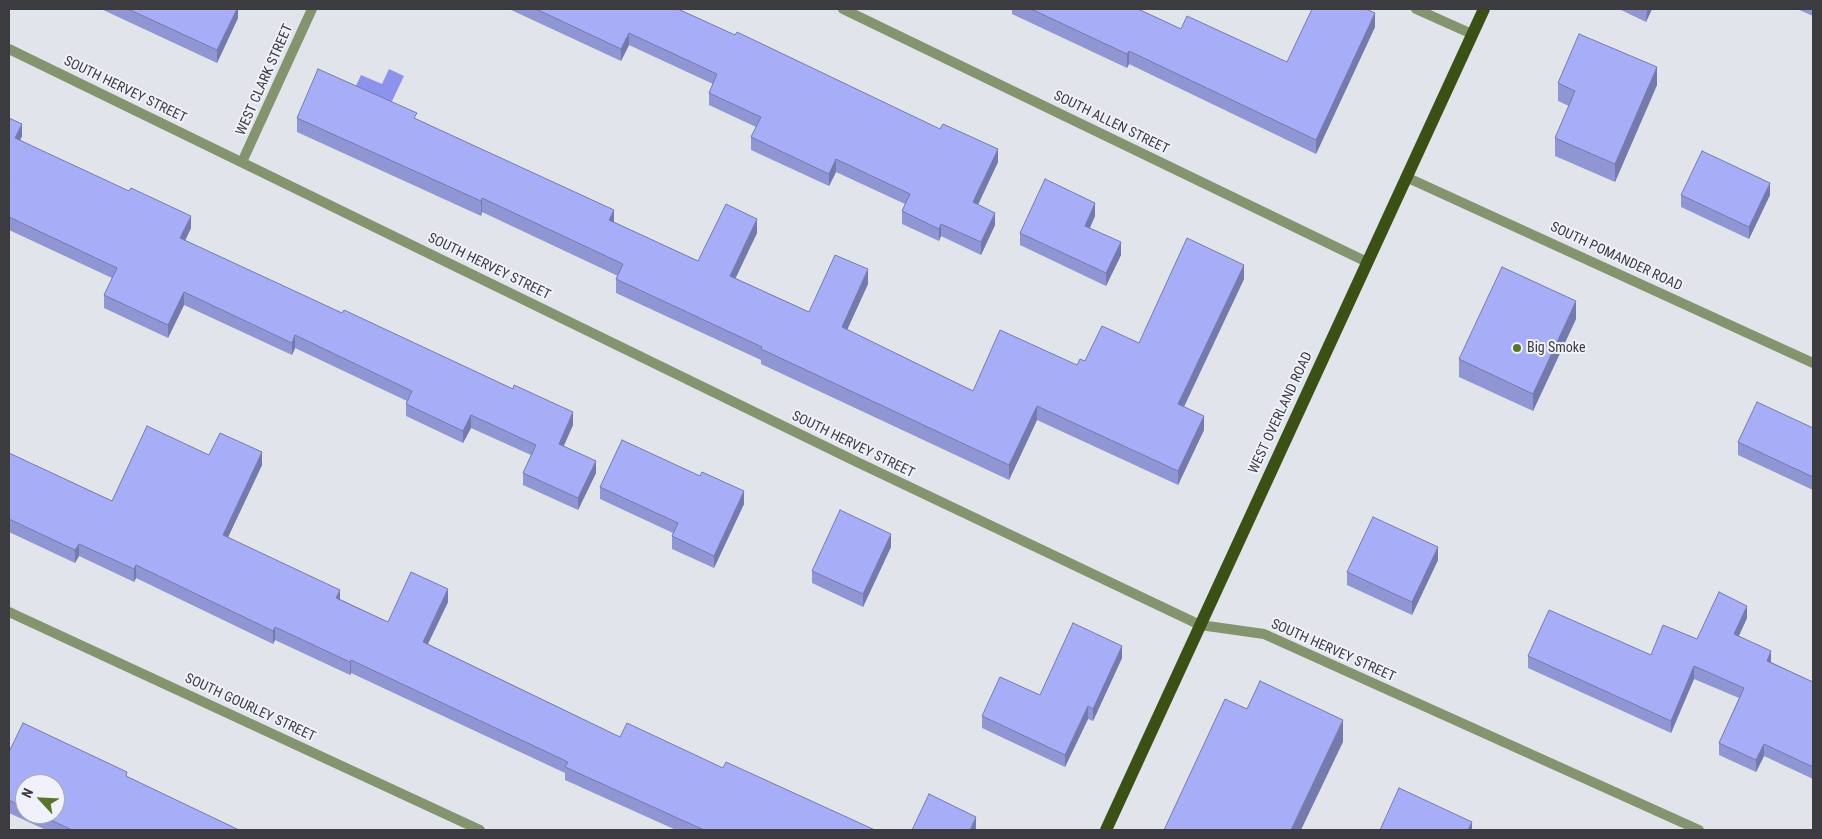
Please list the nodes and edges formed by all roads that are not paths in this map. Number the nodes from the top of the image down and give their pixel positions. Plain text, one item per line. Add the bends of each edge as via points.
1 (312, 9) edge
2 (843, 9) edge
3 (1416, 9) edge
4 (1484, 9) edge
5 (1472, 34) junction
6 (9, 49) edge
7 (242, 162) junction
8 (1406, 177) junction
9 (1367, 262) junction
10 (1813, 363) edge
11 (9, 612) edge
12 (1200, 625) junction
13 (480, 830) edge
14 (1106, 830) edge
15 (1699, 830) edge

1 - 7 street, WEST CLARK STREET
2 - 9 street, SOUTH ALLEN STREET
3 - 5 street
4 - 5 main road, WEST OVERLAND ROAD
5 - 8 main road, WEST OVERLAND ROAD
6 - 7 street, SOUTH HERVEY STREET
7 - 12 street, SOUTH HERVEY STREET
8 - 9 main road, WEST OVERLAND ROAD
8 - 10 street, SOUTH POMANDER ROAD
9 - 12 main road, WEST OVERLAND ROAD
11 - 13 street, SOUTH GOURLEY STREET
12 - 14 main road, WEST OVERLAND ROAD
12 - 15 street, SOUTH HERVEY STREET via 1264,634

